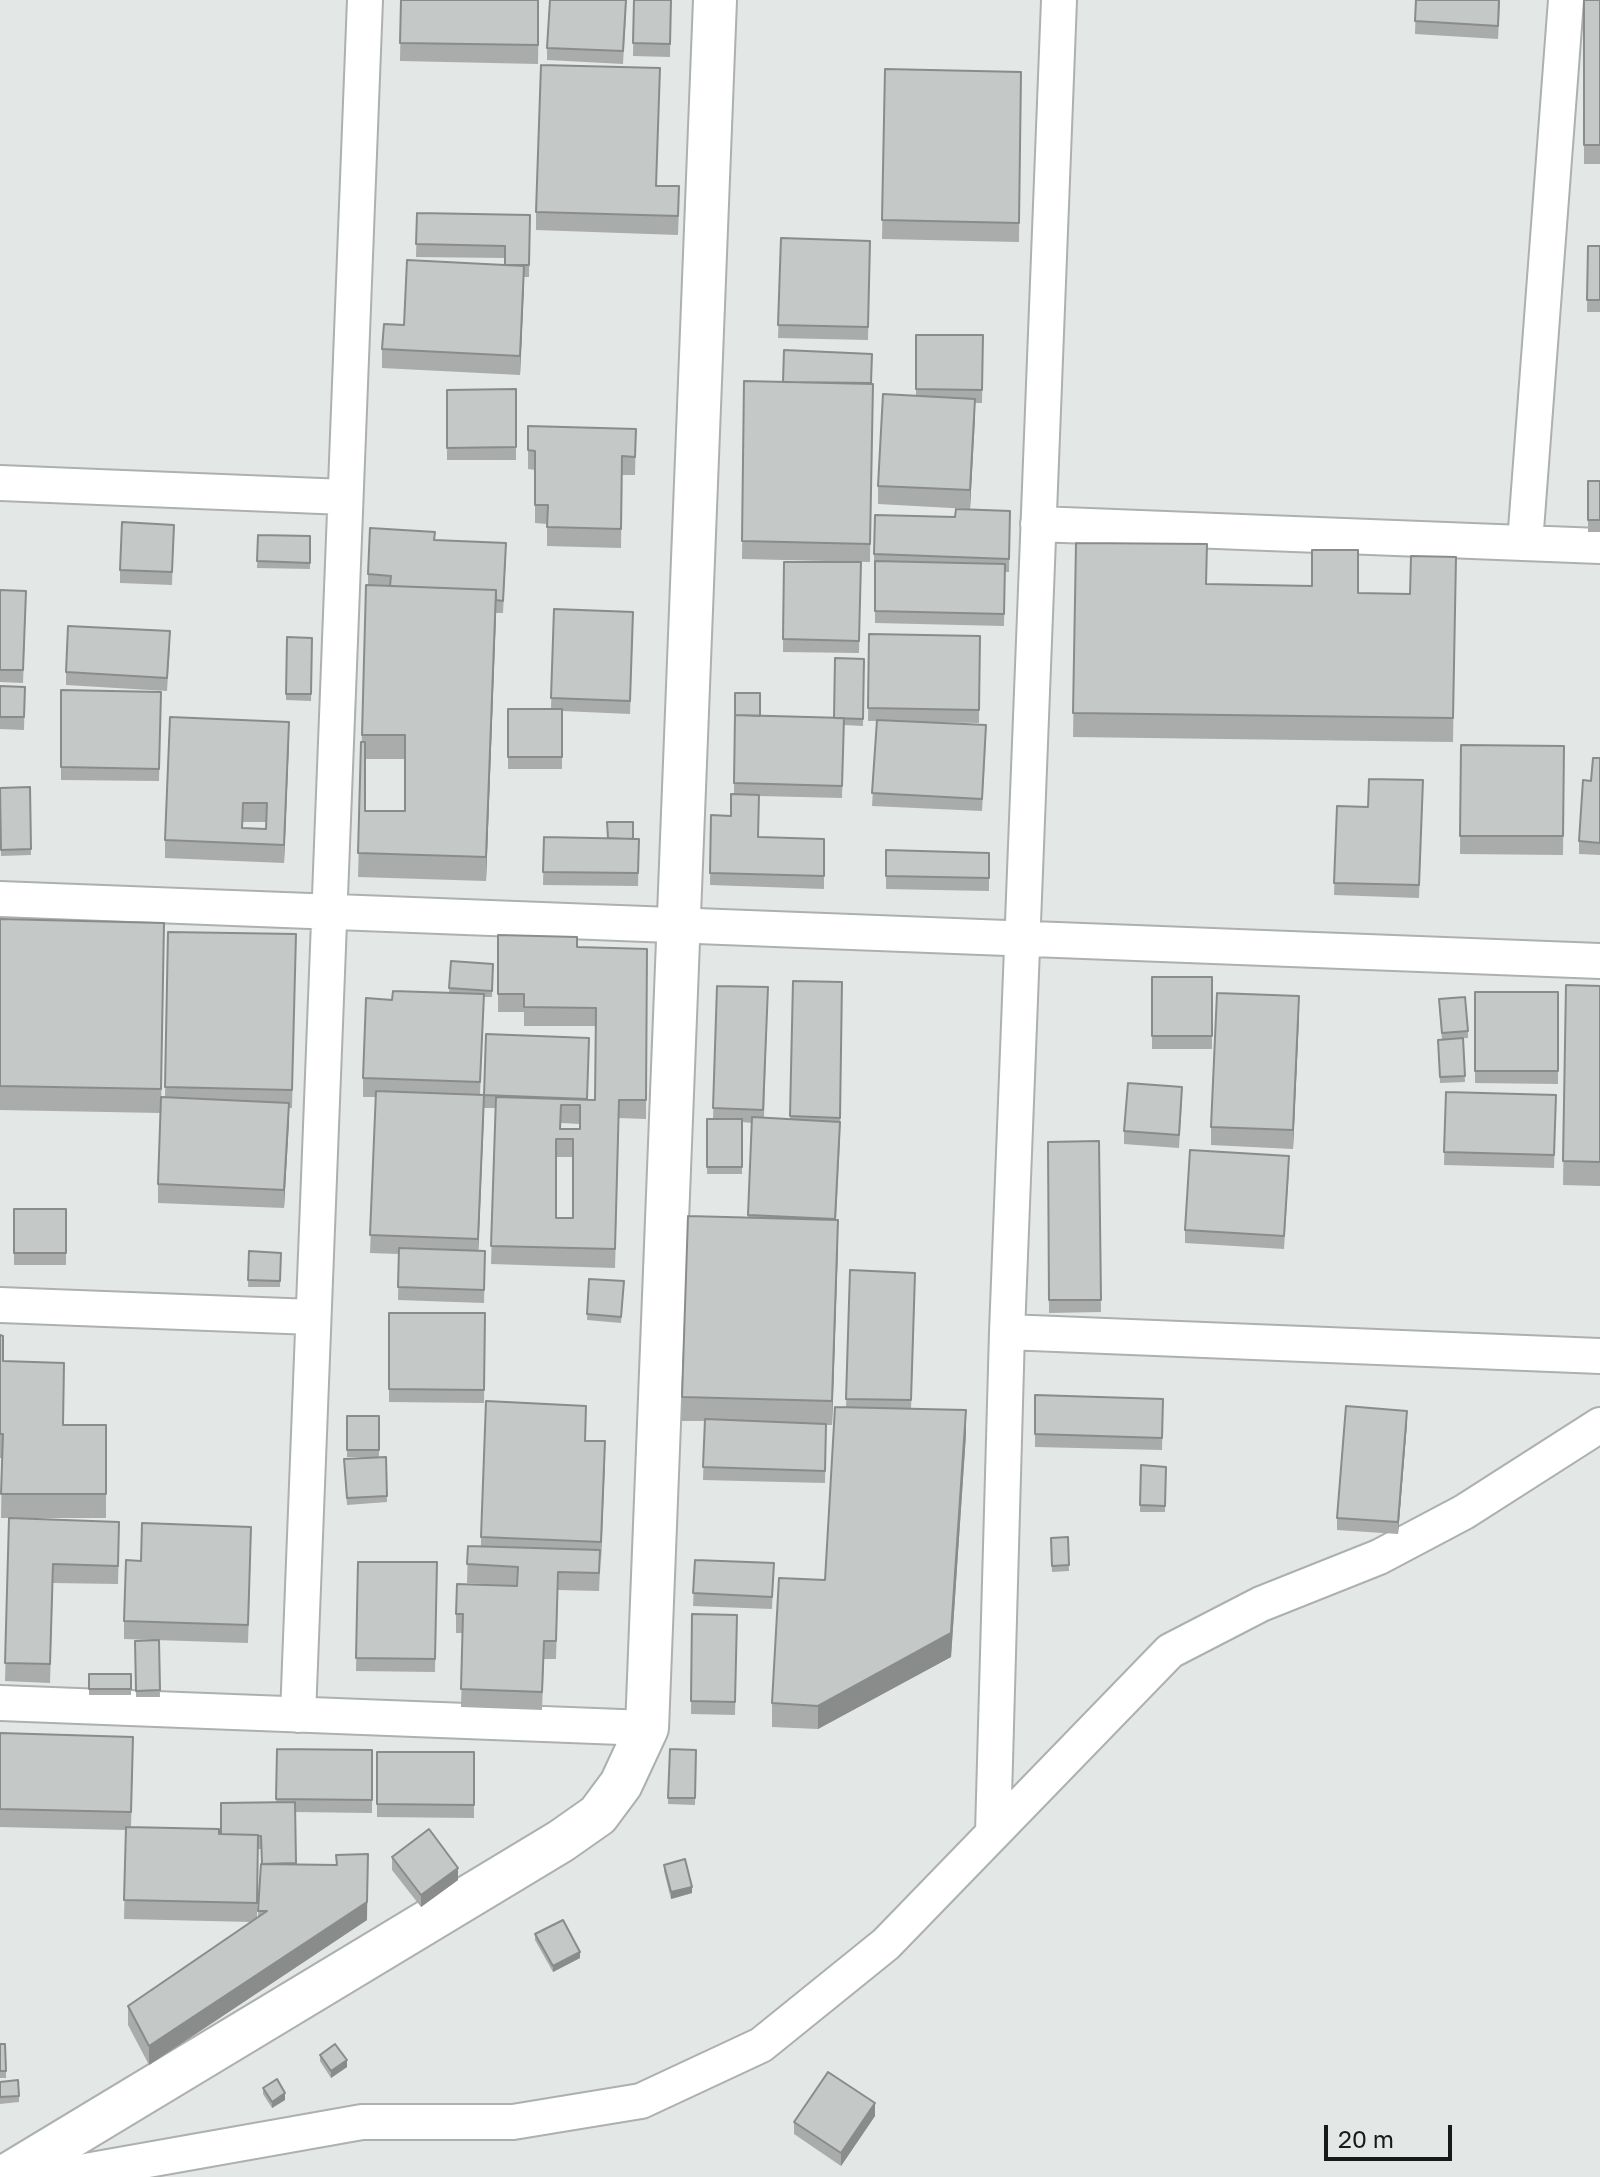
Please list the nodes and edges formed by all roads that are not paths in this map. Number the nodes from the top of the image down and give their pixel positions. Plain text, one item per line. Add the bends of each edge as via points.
1 (365, 0) edge
2 (715, 0) edge
3 (1059, 0) edge
4 (1566, 0) edge
5 (0, 483) edge
6 (345, 497) junction
7 (1038, 524) junction
8 (1525, 543) junction
9 (1600, 546) edge
10 (0, 899) edge
11 (329, 912) junction
12 (679, 925) junction
13 (1022, 939) junction
14 (1600, 961) edge
15 (0, 1305) edge
16 (313, 1317) junction
17 (1007, 1332) junction
18 (1600, 1356) edge
19 (1600, 1425) edge
20 (0, 1703) edge
21 (298, 1715) junction
22 (647, 1728) junction
23 (993, 1833) junction
24 (4, 2177) edge
25 (52, 2177) edge

1 - 6 street
2 - 12 street
3 - 7 street
4 - 8 street
5 - 6 street
6 - 11 street
7 - 8 street
7 - 13 street
8 - 9 street
10 - 11 street
11 - 12 street
11 - 16 street
12 - 13 street
12 - 22 street
13 - 14 street
13 - 17 street
15 - 16 street
16 - 21 street
17 - 18 street
17 - 23 street
19 - 23 street via 1394,1550 1261,1604 1170,1651
20 - 21 street
21 - 22 street
22 - 24 street via 621,1784 598,1815 561,1841
23 - 25 street via 886,1944 761,2045 641,2101 513,2122 362,2122

